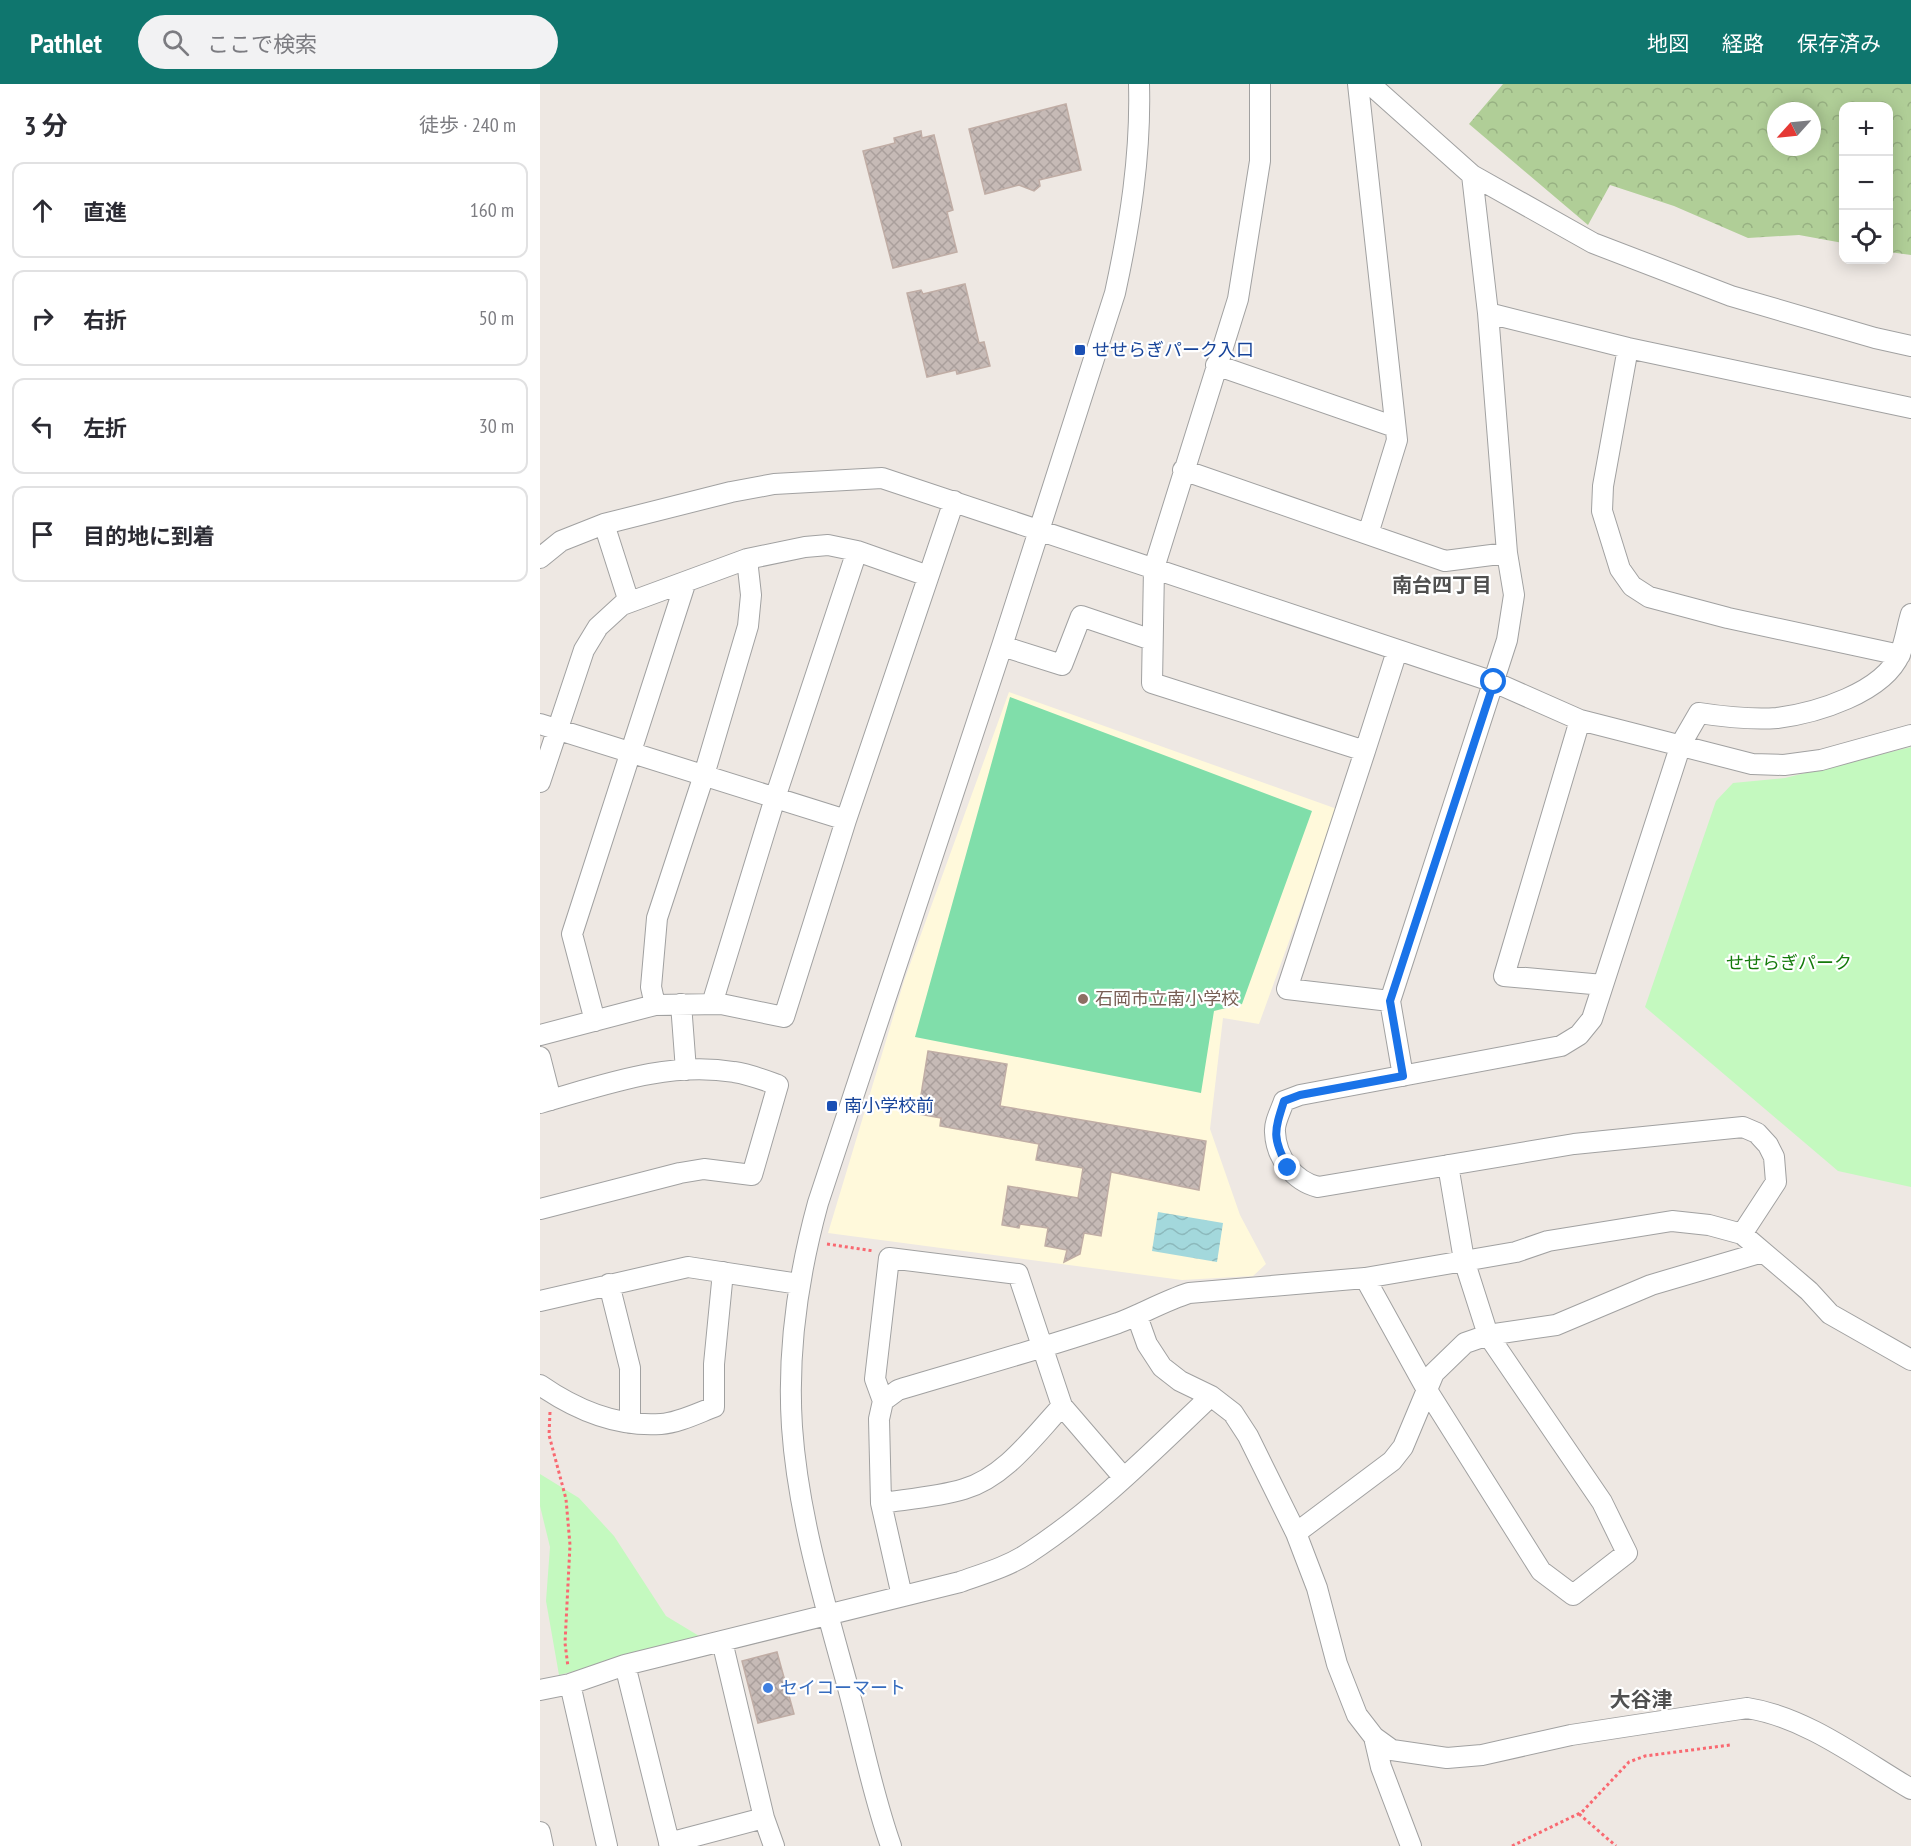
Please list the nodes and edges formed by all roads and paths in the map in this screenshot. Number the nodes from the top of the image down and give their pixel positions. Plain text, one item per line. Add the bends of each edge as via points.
1 (1139, 84) edge
2 (1260, 84) edge
3 (1358, 84) edge
4 (1370, 84) edge
5 (1472, 175) junction
6 (1488, 313) junction
7 (1911, 345) edge
8 (1628, 348) junction
9 (1216, 365) junction
10 (1911, 408) edge
11 (1395, 427) junction
12 (1183, 470) junction
13 (954, 501) junction
14 (604, 524) junction
15 (1039, 530) junction
16 (1368, 534) junction
17 (857, 551) junction
18 (1507, 553) junction
19 (540, 556) edge
20 (747, 559) junction
21 (1154, 568) junction
22 (928, 576) junction
23 (685, 584) junction
24 (629, 602) junction
25 (1911, 614) edge
26 (1152, 640) junction
27 (1002, 646) junction
28 (1397, 651) junction
29 (1900, 655) junction
30 (1494, 682) junction
31 (1580, 720) junction
32 (549, 727) edge
33 (1911, 735) edge
34 (1681, 744) junction
35 (1365, 751) junction
36 (630, 752) junction
37 (704, 775) junction
38 (540, 782) edge
39 (775, 798) junction
40 (846, 820) junction
41 (1603, 985) junction
42 (1390, 1001) junction
43 (681, 1004) junction
44 (712, 1004) junction
45 (655, 1005) junction
46 (595, 1021) junction
47 (540, 1035) edge
48 (540, 1056) edge
49 (687, 1070) junction
50 (1403, 1076) junction
51 (546, 1101) edge
52 (1448, 1165) junction
53 (540, 1209) edge
54 (1742, 1234) junction
55 (808, 1241) junction
56 (1763, 1252) junction
57 (889, 1258) junction
58 (1464, 1260) junction
59 (723, 1272) junction
60 (1365, 1278) junction
61 (609, 1284) junction
62 (799, 1284) junction
63 (540, 1301) edge
64 (1137, 1316) junction
65 (1488, 1335) junction
66 (1044, 1347) junction
67 (1911, 1360) edge
68 (1427, 1390) junction
69 (543, 1391) edge
70 (1211, 1396) junction
71 (883, 1401) junction
72 (1062, 1406) junction
73 (630, 1423) junction
74 (1124, 1478) junction
75 (881, 1503) junction
76 (1296, 1533) junction
77 (902, 1596) junction
78 (828, 1614) junction
79 (722, 1641) junction
80 (625, 1665) junction
81 (570, 1684) junction
82 (540, 1690) edge
83 (1374, 1737) junction
84 (1730, 1745) dead end
85 (1911, 1789) edge
86 (1578, 1814) junction
87 (764, 1818) junction
88 (540, 1832) edge
89 (669, 1845) edge
90 (543, 1846) edge
91 (607, 1846) edge
92 (774, 1846) edge
93 (891, 1846) edge
94 (1411, 1846) edge
95 (1512, 1846) edge
96 (1616, 1846) edge

1 - 15 street via 1135,177 1115,293
2 - 9 street via 1260,161 1238,299
3 - 11 street
4 - 5 street
5 - 6 street
5 - 7 street via 1604,247 1731,296
6 - 8 street
6 - 18 street
8 - 10 street
8 - 29 street via 1602,511 1620,569 1632,586 1648,597 1728,618
9 - 11 street
9 - 12 street
11 - 16 street via 1397,440
12 - 16 street
12 - 21 street
13 - 14 street via 882,478 817,480 731,492
13 - 15 street
13 - 22 street
14 - 19 street via 561,542
14 - 24 street
15 - 21 street
15 - 27 street
16 - 18 street via 1446,561
17 - 20 street via 828,545
17 - 22 street
17 - 39 street
18 - 30 street via 1514,595 1507,640
20 - 23 street
20 - 37 street via 751,595 748,626
21 - 26 street
21 - 28 street
22 - 40 street
23 - 24 street
23 - 36 street
24 - 32 street via 598,627
25 - 29 street
26 - 27 street via 1081,616 1062,665
26 - 35 street via 1152,683
27 - 55 street
28 - 30 street
28 - 35 street
29 - 34 street via 1872,685 1839,703 1777,718 1699,713
30 - 31 street
30 - 42 street
31 - 34 street
31 - 41 street via 1504,976
32 - 36 street
32 - 38 street
33 - 34 street via 1821,760 1784,765 1730,760
34 - 41 street
35 - 42 street via 1287,989
36 - 37 street
36 - 46 street via 572,934
37 - 39 street
37 - 45 street via 657,918 651,987
39 - 40 street
39 - 44 street
40 - 44 street via 784,1017
41 - 50 street via 1593,1019 1579,1035 1561,1046
42 - 50 street
43 - 44 street
43 - 45 street
43 - 49 street
45 - 46 street
46 - 47 street
48 - 51 street
49 - 51 street via 656,1071
49 - 53 street via 735,1072 778,1085 752,1175 704,1169
50 - 52 street via 1284,1101 1274,1131 1288,1168 1305,1184 1318,1187
52 - 54 street via 1574,1144 1743,1127 1757,1133 1768,1145 1774,1157 1776,1182
52 - 58 street
54 - 56 street
54 - 58 street via 1672,1221 1548,1241
55 - 57 path via 880,1252
55 - 62 street
56 - 65 street via 1651,1285 1556,1325
56 - 67 street via 1830,1314
57 - 66 street via 1018,1274
57 - 71 street via 875,1379
58 - 60 street
58 - 65 street
59 - 61 street via 688,1267
59 - 62 street
59 - 73 street via 714,1407 663,1424
60 - 64 street via 1190,1293
60 - 68 street
61 - 63 street
61 - 73 street via 630,1368
62 - 78 street via 792,1356 792,1427 808,1534
64 - 66 street
64 - 70 street via 1147,1344 1162,1367
65 - 68 street via 1465,1343 1450,1355 1434,1373
65 - 68 street via 1602,1502 1627,1553 1573,1595 1541,1570
66 - 71 street via 898,1390
66 - 72 street
68 - 76 street via 1403,1447 1392,1461
69 - 73 street via 603,1419
69 - 81 path via 549,1435 566,1499 570,1545 566,1643
70 - 74 street
70 - 76 street via 1233,1413
71 - 75 street via 879,1419
72 - 74 street
72 - 75 street via 1014,1458 989,1478 964,1489
74 - 77 street via 1026,1554 960,1582
75 - 77 street
76 - 83 street via 1317,1587 1337,1664 1357,1715
77 - 78 street
78 - 79 street
78 - 93 street via 875,1800
79 - 80 street
79 - 87 street
80 - 81 street
80 - 89 street
81 - 82 street
81 - 91 street
83 - 85 street via 1392,1750 1447,1758 1747,1708 1771,1712
83 - 94 street via 1381,1767
84 - 86 path via 1645,1756 1629,1762
86 - 95 path
86 - 96 path
87 - 89 street
87 - 92 street
88 - 90 street

